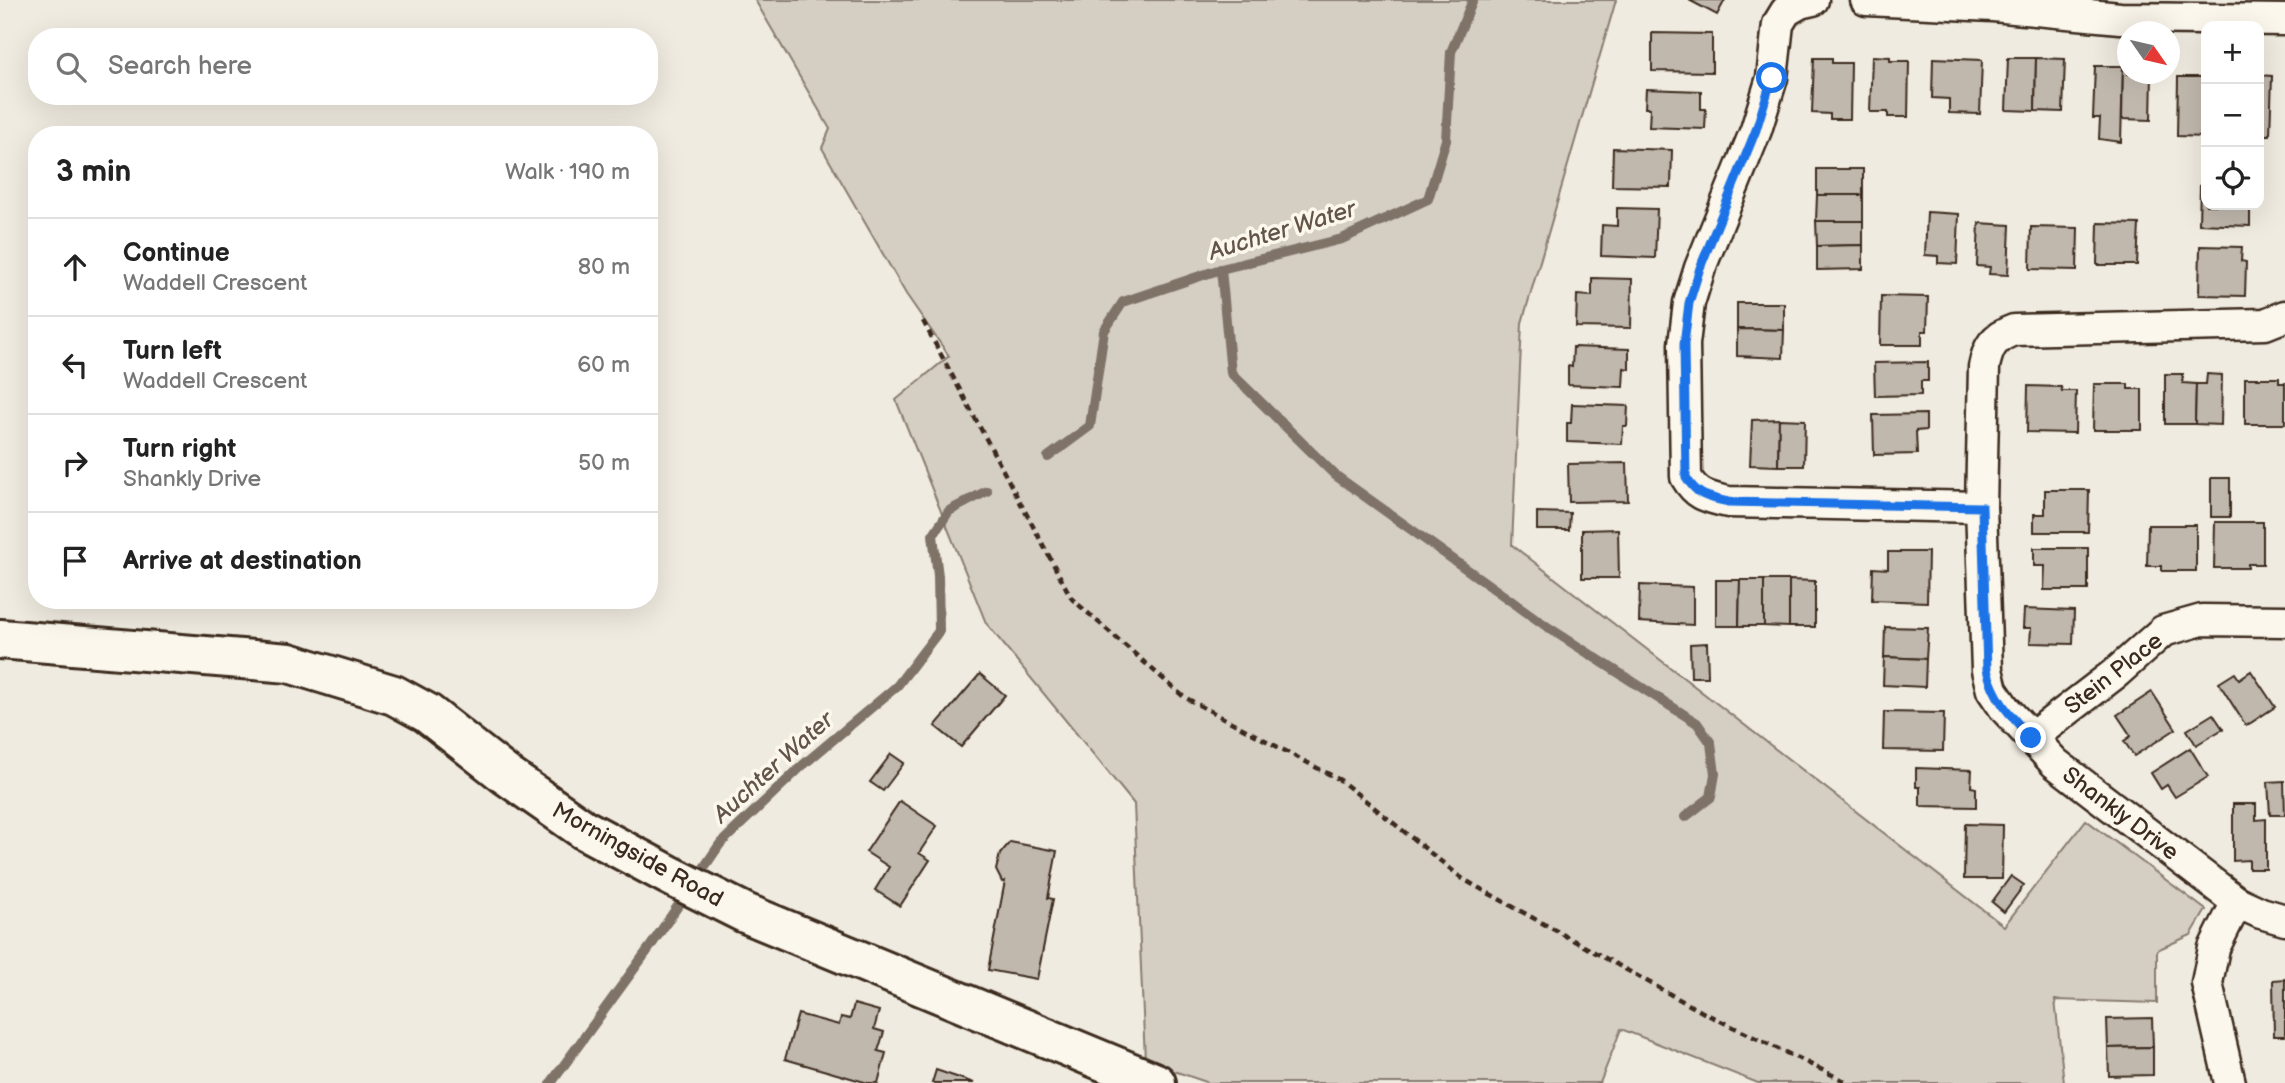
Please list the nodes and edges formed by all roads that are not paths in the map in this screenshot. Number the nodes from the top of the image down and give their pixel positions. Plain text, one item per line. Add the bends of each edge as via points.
1 (1813, 0) edge
2 (1866, 0) edge
3 (2285, 20) edge
4 (2285, 316) edge
5 (1982, 507) junction
6 (2285, 621) edge
7 (0, 639) edge
8 (2031, 738) junction
9 (2237, 902) junction
10 (2285, 920) edge
11 (1156, 1083) edge
12 (2230, 1083) edge

1 - 5 street via 1786,11 1778,24 1772,78 1756,130 1689,303 1684,344 1686,477 1693,489 1728,502
2 - 3 street via 2120,18
4 - 5 street, Shankly Drive via 2265,324 2014,330 1998,336 1984,366
5 - 8 street, Shankly Drive via 1987,670 1992,690
6 - 8 street, Stein Place via 2202,620 2163,631 2118,672
7 - 11 street, Morningside Road via 289,663 394,695 428,713 583,829 745,914
8 - 9 street, Shankly Drive via 2055,763
9 - 10 street, Shankly Drive
9 - 12 street via 2214,948 2207,983

